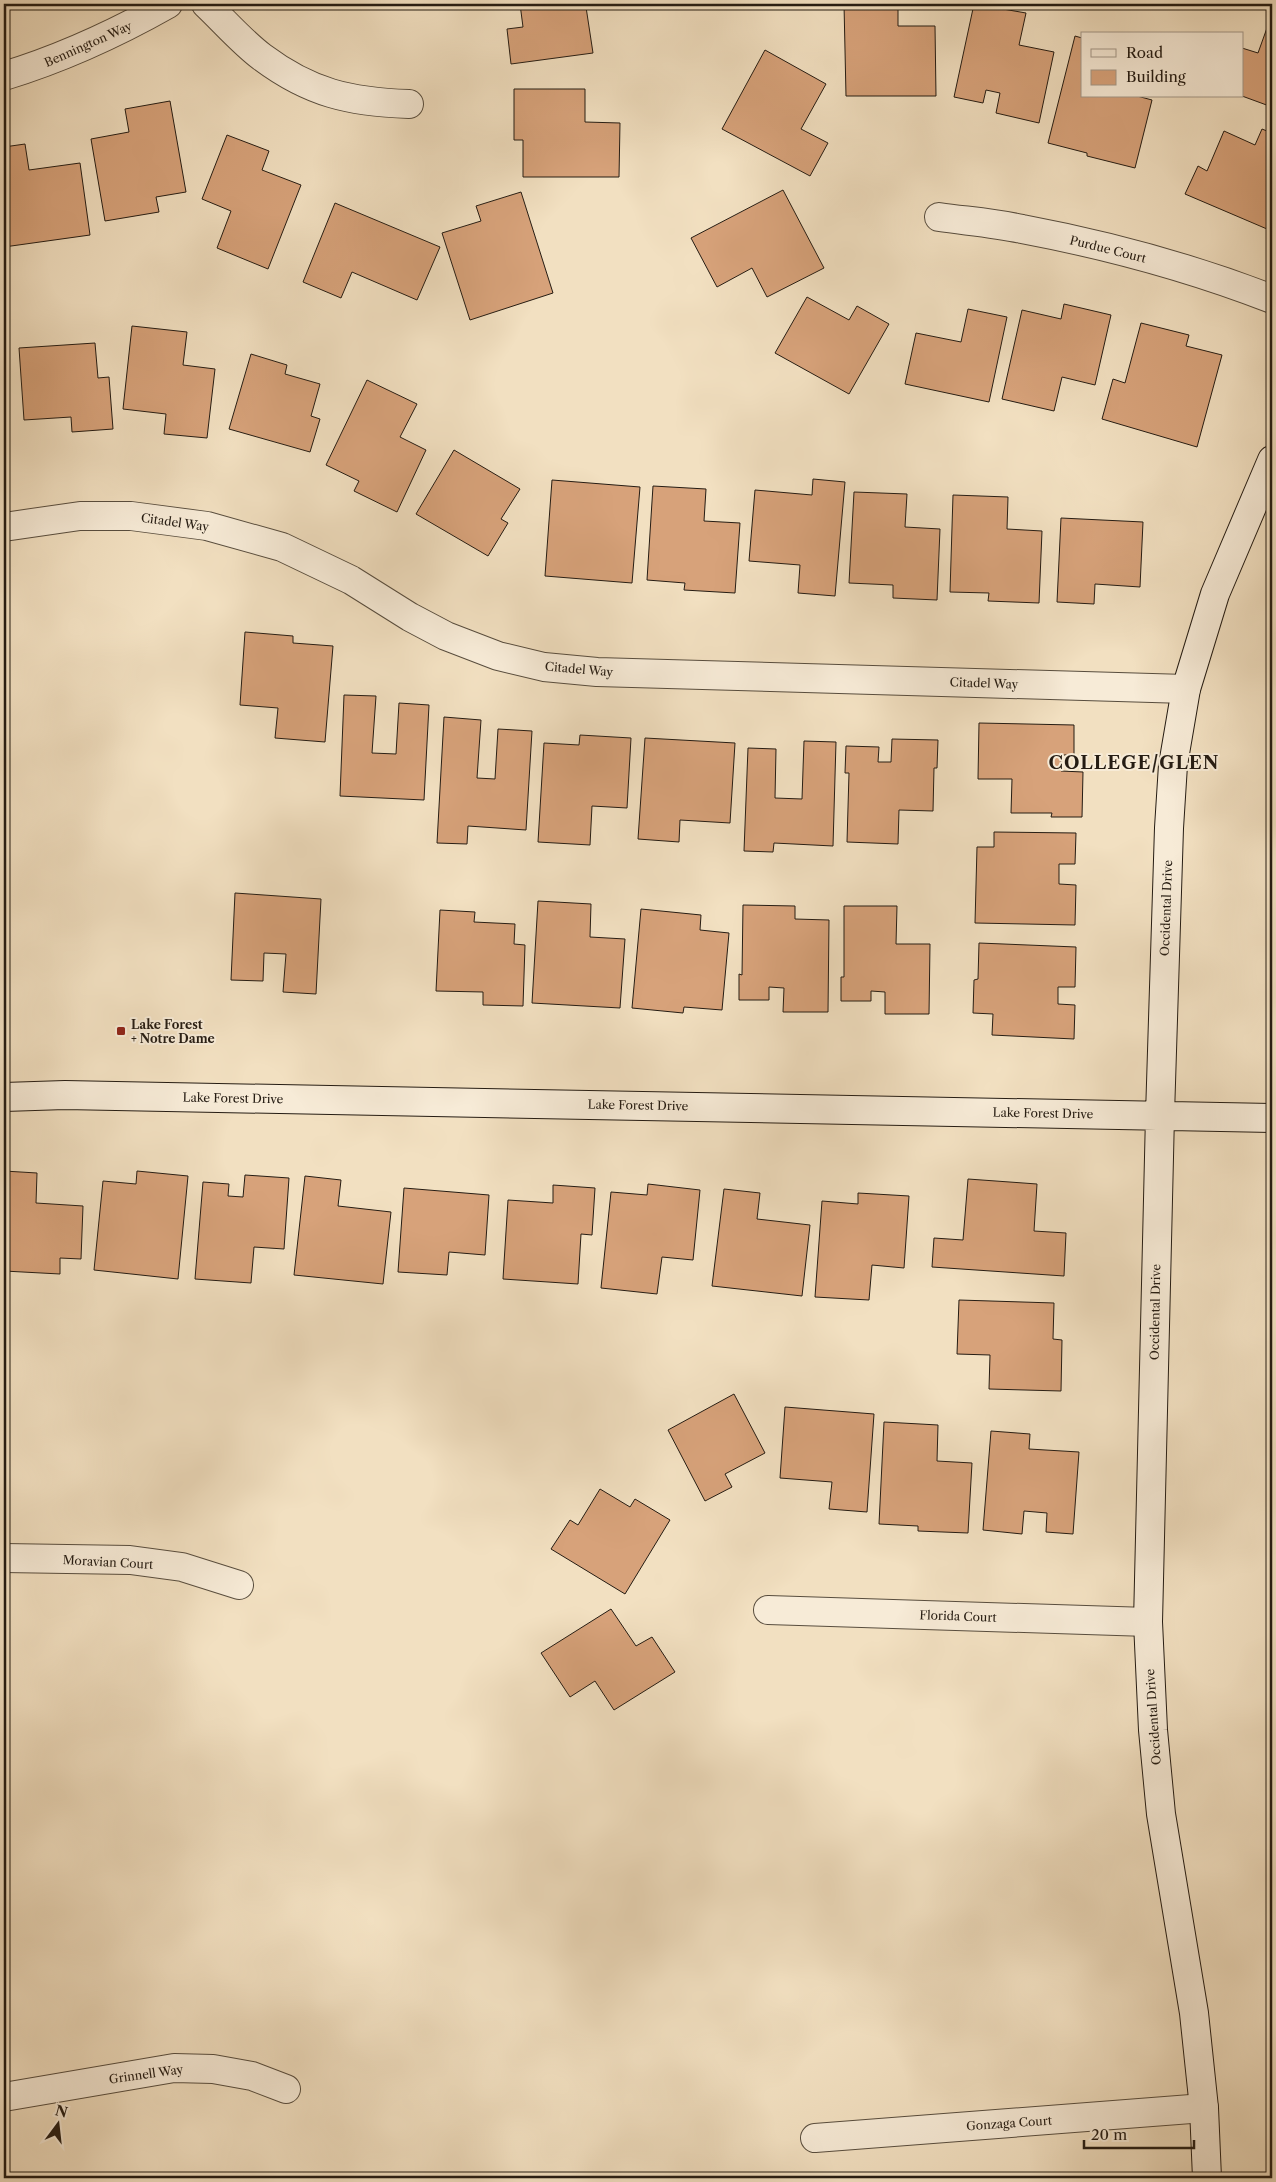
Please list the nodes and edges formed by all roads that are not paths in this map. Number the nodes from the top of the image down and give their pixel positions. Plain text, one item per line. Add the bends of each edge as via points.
1 (168, 4) edge
2 (206, 4) edge
3 (4, 76) edge
4 (409, 104) dead end
5 (939, 217) dead end
6 (1272, 300) edge
7 (1272, 460) edge
8 (4, 527) edge
9 (1186, 689) junction
10 (4, 1097) edge
11 (1160, 1115) junction
12 (1272, 1118) edge
13 (4, 1558) edge
14 (239, 1585) dead end
15 (768, 1610) dead end
16 (1148, 1622) junction
17 (286, 2089) dead end
18 (4, 2097) edge
19 (1204, 2108) junction
20 (815, 2138) dead end
21 (1207, 2178) edge

1 - 3 street, Bennington Way via 121,31 51,61
2 - 4 street via 261,56 298,81 334,95 371,103
5 - 6 street, Purdue Court via 1021,228 1133,253
7 - 9 street, Occidental Drive via 1215,594
8 - 9 street, Citadel Way via 80,516 132,516 207,526 282,548 351,580 410,618 446,636 498,656 544,667 597,672
9 - 11 street, Occidental Drive via 1173,765 1169,828
10 - 11 street, Lake Forest Drive via 75,1095
11 - 12 street, Lake Forest Drive
11 - 16 street, Occidental Drive
13 - 14 street, Moravian Court via 130,1560 182,1567
15 - 16 street, Florida Court
16 - 19 street, Occidental Drive via 1161,1814 1194,2013
17 - 18 street, Grinnell Way via 252,2076 223,2070 174,2068
19 - 20 street, Gonzaga Court
19 - 21 street, Occidental Drive

